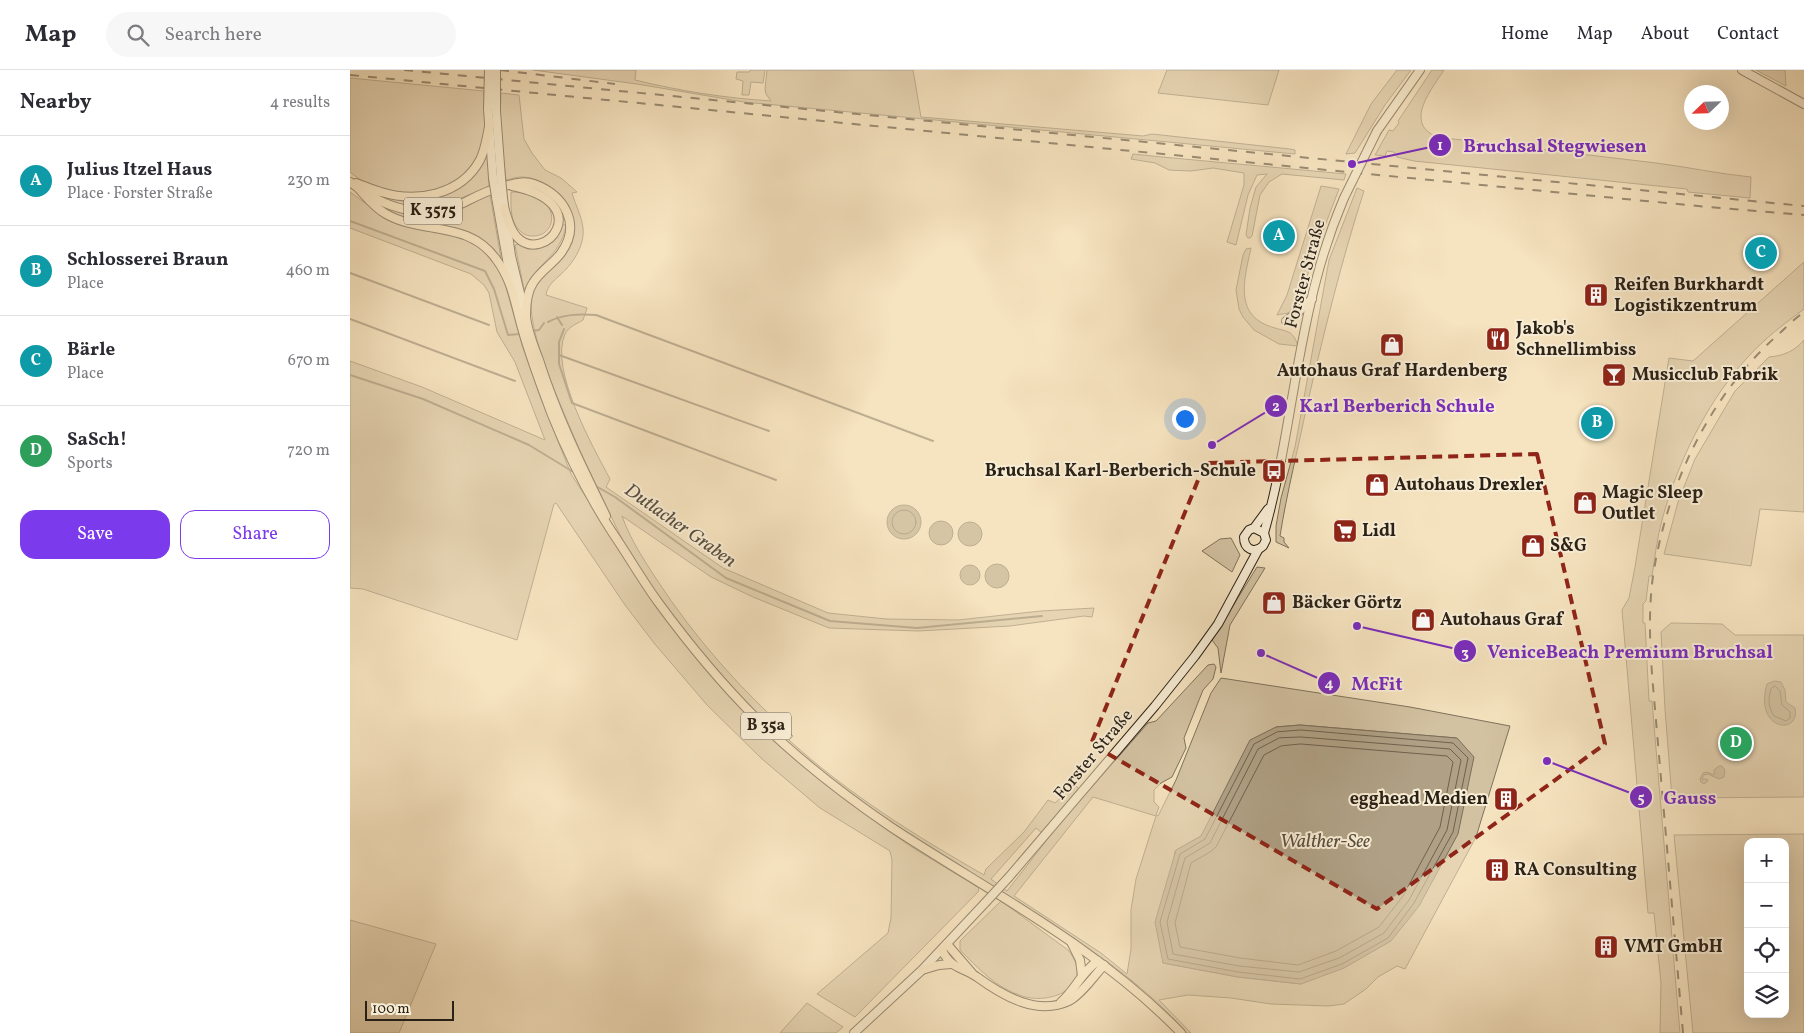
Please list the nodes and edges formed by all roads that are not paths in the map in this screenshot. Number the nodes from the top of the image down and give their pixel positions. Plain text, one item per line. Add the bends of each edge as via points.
1 (489, 70) edge
2 (496, 70) edge
3 (1420, 70) edge
4 (1742, 70) edge
5 (1804, 104) edge
6 (492, 110) junction
7 (490, 122) junction
8 (497, 178) junction
9 (350, 182) edge
10 (508, 185) junction
11 (359, 189) junction
12 (499, 198) junction
13 (504, 208) junction
14 (511, 284) junction
15 (1312, 299) junction
16 (1286, 320) dead end
17 (525, 323) junction
18 (533, 353) junction
19 (1270, 505) junction
20 (1254, 528) junction
21 (1264, 533) junction
22 (614, 534) junction
23 (1248, 548) junction
24 (1258, 550) junction
25 (1245, 571) junction
26 (1071, 942) junction
27 (944, 947) junction
28 (1101, 963) junction
29 (951, 964) junction
30 (922, 970) junction
31 (973, 975) junction
32 (1082, 976) junction
33 (1059, 1004) junction
34 (854, 1033) edge
35 (1181, 1033) edge

1 - 6 street, B 35a, bridge
2 - 6 street, B 35a, bridge
3 - 15 street, Forster Straße, bridge via 1377,132 1344,198 1328,237
4 - 5 street
6 - 7 street, B 35a
6 - 8 street, B 35a
7 - 8 street, B 35a
7 - 9 main road via 484,149 475,168 461,182 439,193 405,196
8 - 12 street, B 35a, bridge
9 - 11 main road, K 3575
10 - 11 main road, K 3575 via 449,207 425,212 391,206
10 - 13 main road via 536,192 553,203 559,216 557,229 544,242 533,245 521,241 512,232
10 - 17 main road via 529,182 555,195 565,207 570,224 564,248 533,283
11 - 14 main road via 374,206 398,220 462,233 480,242 495,257
12 - 13 street, B 35a
12 - 14 street, B 35a
13 - 17 street, B 35a
14 - 17 main road, B 35a
15 - 16 street
15 - 19 street, Forster Straße via 1284,451
17 - 18 main road, B 35a
18 - 22 main road, B 35a
18 - 22 main road, B 35a via 552,415 583,484
19 - 20 street, Forster Straße
19 - 21 street, Forster Straße
20 - 21 street
20 - 23 street via 1248,530 1244,537
21 - 24 street via 1265,544
22 - 26 main road, B 35a via 680,632 759,720 864,808
23 - 24 street
23 - 25 street, Forster Straße
24 - 25 street, Forster Straße
25 - 27 street, Forster Straße, bridge via 1218,624 1155,706 1009,877
26 - 28 main road, B 35a
26 - 32 main road via 1080,960
27 - 29 main road
27 - 30 street, Forster Straße
27 - 31 main road
28 - 32 main road via 1092,965
28 - 33 main road via 1076,996
28 - 35 main road, B 35a via 1159,1010
29 - 30 main road
29 - 31 main road
30 - 34 street, Forster Straße
31 - 33 main road via 1020,1002 1038,1006
32 - 33 main road

